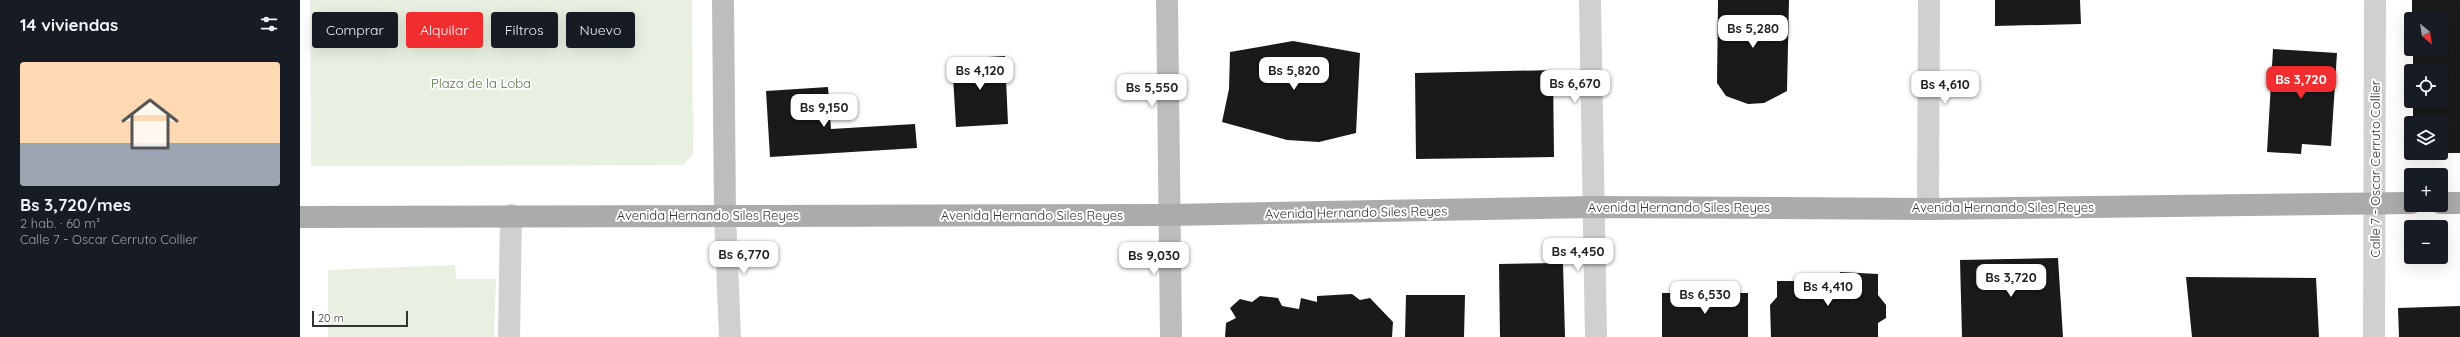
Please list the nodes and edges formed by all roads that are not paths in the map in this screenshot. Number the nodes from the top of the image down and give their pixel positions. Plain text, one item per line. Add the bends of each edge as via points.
1 (723, 0) edge
2 (1167, 0) edge
3 (1590, 0) edge
4 (1929, 0) edge
5 (2375, 0) edge
6 (2376, 203) junction
7 (2404, 203) edge
8 (2448, 203) edge
9 (2460, 203) edge
10 (1593, 207) junction
11 (1928, 209) junction
12 (511, 215) junction
13 (725, 215) junction
14 (1171, 215) junction
15 (300, 217) edge
16 (509, 337) edge
17 (730, 337) edge
18 (1172, 337) edge
19 (1596, 337) edge
20 (2374, 337) edge

1 - 13 street
2 - 14 street
3 - 10 street
4 - 11 street
5 - 6 street, Calle 7 - Oscar Cerruto Collier
6 - 7 main road, Avenida Hernando Siles Reyes
6 - 11 main road, Avenida Hernando Siles Reyes
6 - 20 street, Calle 7 - Oscar Cerruto Collier
8 - 9 main road
10 - 11 main road, Avenida Hernando Siles Reyes
10 - 14 main road, Avenida Hernando Siles Reyes
10 - 19 street
12 - 13 main road, Avenida Hernando Siles Reyes
12 - 15 main road, Avenida Hernando Siles Reyes
12 - 16 street
13 - 14 main road, Avenida Hernando Siles Reyes
13 - 17 street
14 - 18 street

